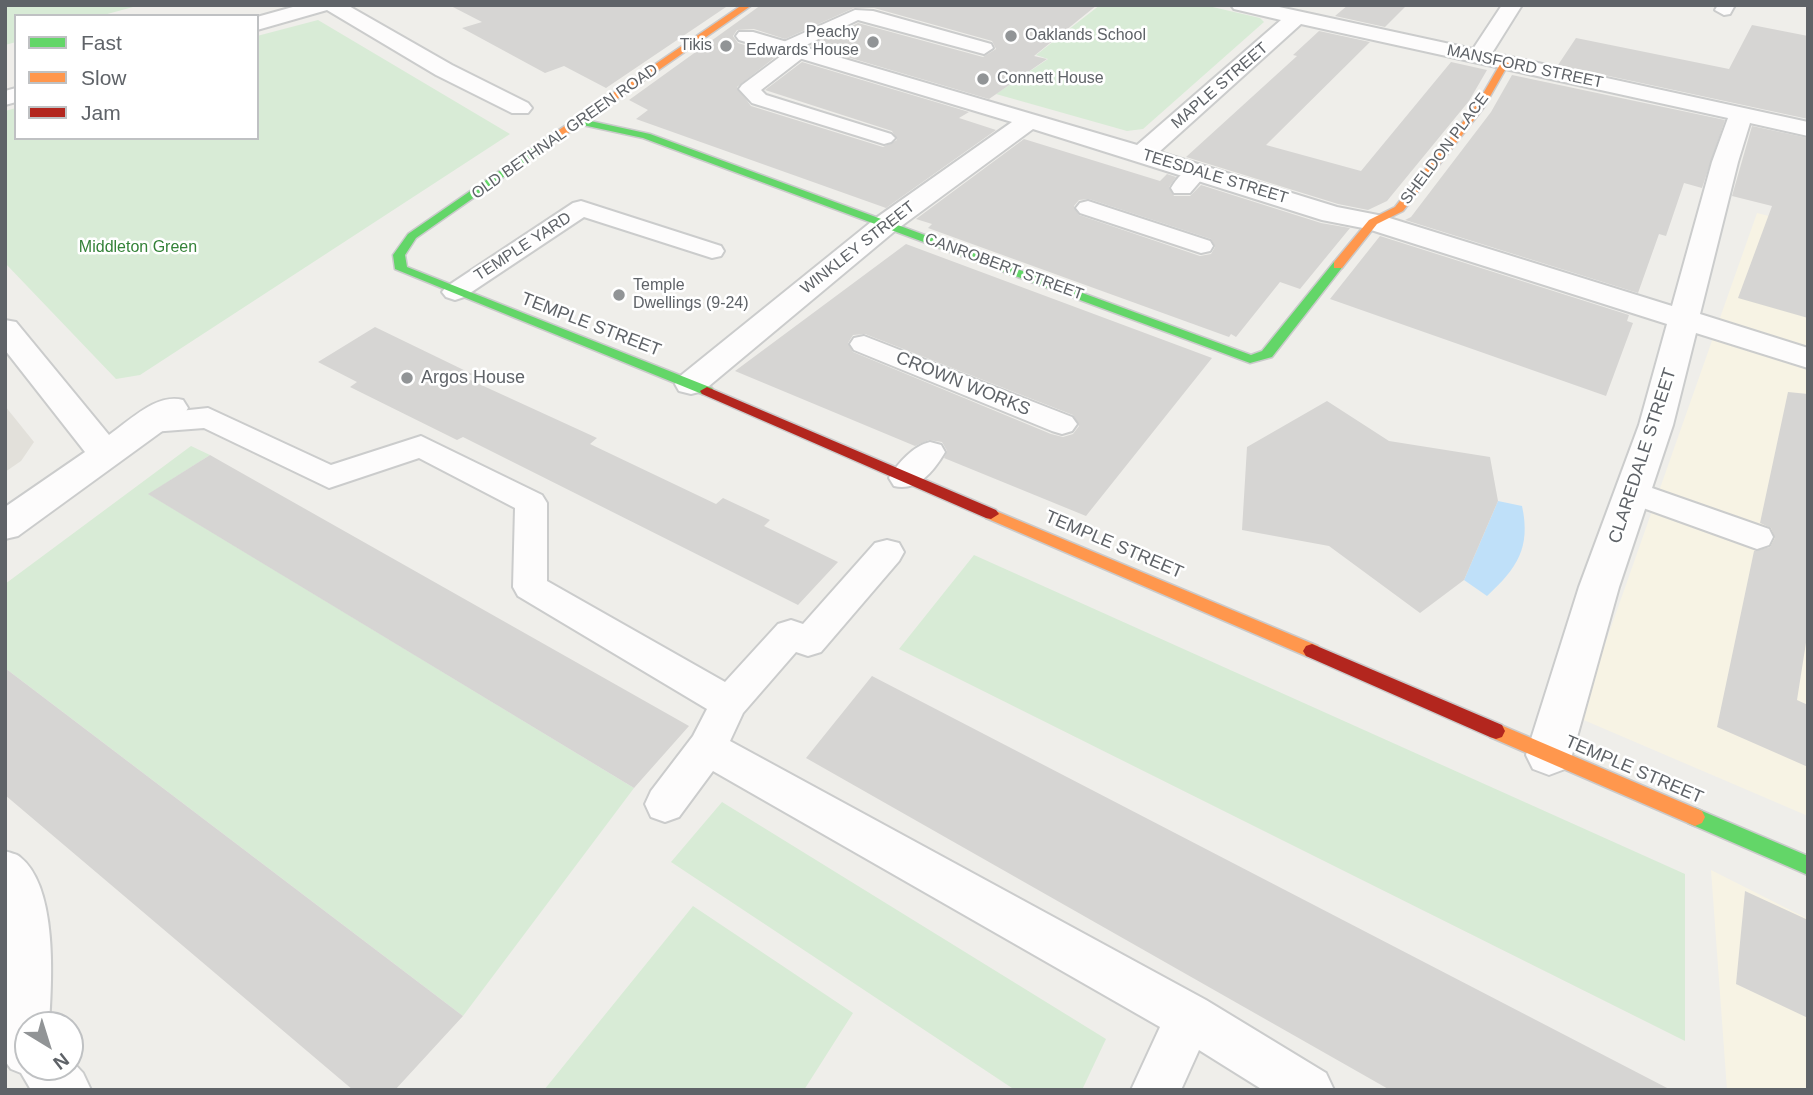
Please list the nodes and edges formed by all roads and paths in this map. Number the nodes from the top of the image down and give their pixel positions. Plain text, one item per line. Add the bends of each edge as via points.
1 (324, 5) edge
2 (332, 5) edge
3 (748, 5) edge
4 (1241, 5) edge
5 (1512, 5) edge
6 (1297, 17) junction
7 (259, 23) edge
8 (746, 36) dead end
9 (984, 48) dead end
10 (792, 50) junction
11 (1479, 57) junction
12 (1505, 63) junction
13 (520, 108) dead end
14 (1741, 114) junction
15 (1030, 120) junction
16 (581, 122) junction
17 (1808, 129) edge
18 (884, 138) dead end
19 (1142, 154) junction
20 (1087, 208) dead end
21 (1373, 222) junction
22 (886, 223) junction
23 (1201, 246) dead end
24 (712, 251) dead end
25 (401, 269) joint
26 (455, 292) junction
27 (1684, 321) junction
28 (5, 329) edge
29 (864, 344) dead end
30 (1808, 358) edge
31 (691, 384) junction
32 (162, 415) joint
33 (1062, 424) dead end
34 (930, 452) dead end
35 (106, 454) junction
36 (905, 478) junction
37 (1632, 492) junction
38 (5, 526) edge
39 (1757, 537) dead end
40 (887, 552) dead end
41 (729, 703) junction
42 (707, 748) junction
43 (1549, 755) junction
44 (665, 804) dead end
45 (1808, 866) edge
46 (5, 872) edge
47 (25, 1011) edge
48 (1189, 1017) junction
49 (1156, 1090) edge
50 (1309, 1090) edge

1 - 7 street
2 - 13 street via 443,70
3 - 16 street, OLD BETHNAL GREEN ROAD
4 - 6 street, MANSFORD STREET
5 - 11 street
6 - 11 street, MANSFORD STREET
6 - 19 street, MAPLE STREET
8 - 10 street, TEESDALE STREET
9 - 10 lane via 855,15
10 - 15 street, TEESDALE STREET
10 - 18 lane via 749,89 751,94
11 - 12 street, MANSFORD STREET
12 - 14 street, MANSFORD STREET
12 - 21 street, SHELDON PLACE via 1481,105 1399,209
14 - 17 street, MANSFORD STREET
14 - 27 street, CLAREDALE STREET
15 - 19 street, TEESDALE STREET
15 - 22 street, WINKLEY STREET
16 - 22 street, CANROBERT STREET via 646,136
16 - 25 street, OLD BETHNAL GREEN ROAD via 407,241 399,255
19 - 21 street, TEESDALE STREET via 1190,180
20 - 23 lane via 1148,220
21 - 22 street, CANROBERT STREET via 1267,354 1250,359
21 - 27 street, TEESDALE STREET
22 - 31 street, WINKLEY STREET
24 - 26 lane, TEMPLE YARD via 581,208
25 - 26 street, TEMPLE STREET
26 - 31 street, TEMPLE STREET
27 - 30 street, TEESDALE STREET
27 - 37 street, CLAREDALE STREET
28 - 35 street
29 - 33 lane, CROWN WORKS
31 - 36 street, TEMPLE STREET
32 - 35 street
32 - 41 lane via 208,418 329,477 421,446 531,503 530,587
34 - 36 lane
35 - 38 street
36 - 43 street, TEMPLE STREET
37 - 39 lane
37 - 43 street, CLAREDALE STREET
40 - 41 lane via 808,642 791,634
41 - 42 lane
42 - 44 lane
42 - 48 lane
43 - 45 street, TEMPLE STREET
46 - 47 lane via 19,891 28,919
48 - 49 lane
48 - 50 lane

